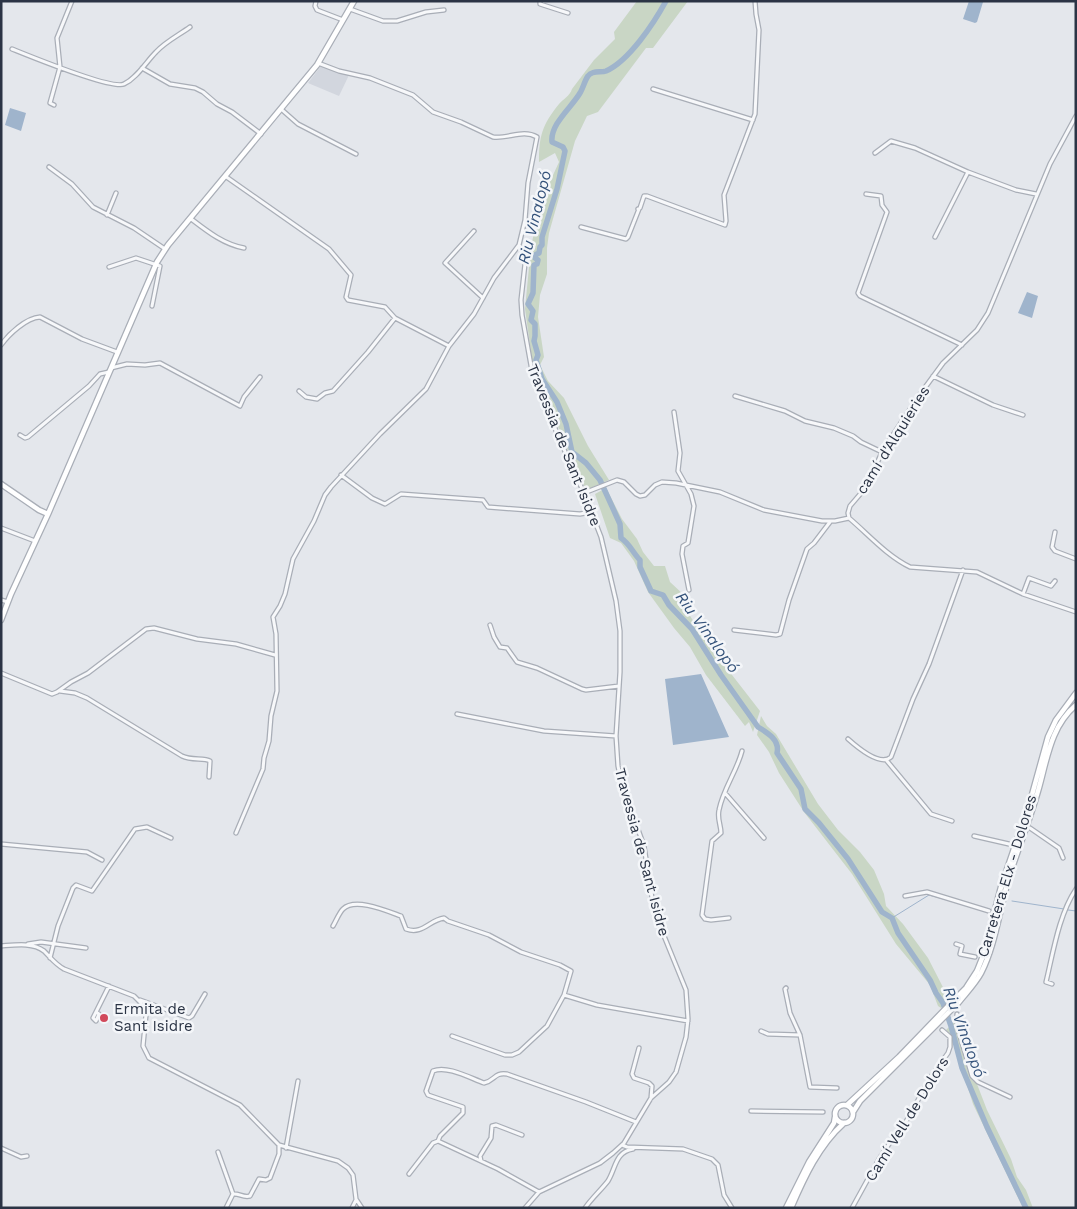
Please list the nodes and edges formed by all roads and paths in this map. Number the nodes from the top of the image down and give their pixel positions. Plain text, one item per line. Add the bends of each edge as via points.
1 (72, 1) edge
2 (316, 1) edge
3 (354, 1) edge
4 (540, 1) edge
5 (755, 1) edge
6 (350, 9) junction
7 (444, 10) dead end
8 (568, 13) dead end
9 (344, 20) junction
10 (190, 27) dead end
11 (12, 49) dead end
12 (318, 63) junction
13 (60, 67) junction
14 (142, 68) junction
15 (653, 89) dead end
16 (54, 105) dead end
17 (281, 109) junction
18 (1076, 116) edge
19 (752, 120) junction
20 (260, 134) junction
21 (356, 154) dead end
22 (875, 154) dead end
23 (49, 167) dead end
24 (968, 172) junction
25 (225, 176) junction
26 (116, 193) dead end
27 (866, 194) dead end
28 (1036, 194) junction
29 (107, 215) junction
30 (190, 218) junction
31 (581, 227) dead end
32 (474, 231) dead end
33 (935, 237) dead end
34 (520, 245) junction
35 (166, 248) junction
36 (244, 248) dead end
37 (156, 264) junction
38 (109, 267) dead end
39 (483, 298) junction
40 (152, 306) dead end
41 (395, 318) junction
42 (1, 345) edge
43 (962, 345) junction
44 (449, 346) junction
45 (117, 352) junction
46 (109, 370) junction
47 (934, 376) junction
48 (260, 377) dead end
49 (300, 391) dead end
50 (735, 396) dead end
51 (674, 412) dead end
52 (1023, 415) dead end
53 (20, 435) dead end
54 (882, 452) junction
55 (340, 475) junction
56 (1, 484) edge
57 (685, 485) junction
58 (584, 493) junction
59 (591, 512) junction
60 (48, 514) junction
61 (849, 518) junction
62 (830, 521) junction
63 (1, 528) edge
64 (1055, 532) dead end
65 (35, 540) junction
66 (1076, 559) edge
67 (963, 570) junction
68 (1055, 581) dead end
69 (689, 590) dead end
70 (1023, 594) junction
71 (1, 600) edge
72 (8, 602) junction
73 (1076, 612) edge
74 (1, 620) edge
75 (490, 625) dead end
76 (734, 630) dead end
77 (275, 655) junction
78 (1, 673) edge
79 (619, 686) junction
80 (60, 690) junction
81 (1076, 693) edge
82 (1076, 705) edge
83 (457, 714) dead end
84 (616, 736) junction
85 (848, 739) dead end
86 (742, 751) dead end
87 (887, 761) junction
88 (209, 777) dead end
89 (725, 793) junction
90 (952, 821) dead end
91 (1030, 828) dead end
92 (236, 833) dead end
93 (974, 836) dead end
94 (171, 838) dead end
95 (764, 838) dead end
96 (1, 844) edge
97 (1009, 844) dead end
98 (1063, 858) dead end
99 (102, 860) dead end
100 (1076, 889) edge
101 (905, 896) dead end
102 (989, 911) dead end
103 (730, 918) dead end
104 (333, 926) dead end
105 (54, 944) junction
106 (956, 944) dead end
107 (25, 945) junction
108 (1, 946) edge
109 (86, 948) dead end
110 (975, 958) dead end
111 (50, 959) junction
112 (1052, 984) dead end
113 (109, 986) junction
114 (786, 988) dead end
115 (205, 994) dead end
116 (564, 995) junction
117 (136, 998) junction
118 (956, 1001) junction
119 (96, 1012) dead end
120 (958, 1014) dead end
121 (688, 1021) junction
122 (937, 1021) junction
123 (942, 1030) dead end
124 (761, 1031) dead end
125 (800, 1035) junction
126 (452, 1036) dead end
127 (639, 1048) dead end
128 (298, 1081) dead end
129 (837, 1088) dead end
130 (1010, 1097) dead end
131 (651, 1098) junction
132 (847, 1105) junction
133 (751, 1112) dead end
134 (822, 1112) dead end
135 (853, 1112) junction
136 (836, 1117) junction
137 (636, 1122) junction
138 (844, 1123) junction
139 (522, 1135) dead end
140 (438, 1141) junction
141 (279, 1145) junction
142 (622, 1145) junction
143 (641, 1147) junction
144 (1, 1148) edge
145 (286, 1148) junction
146 (218, 1152) dead end
147 (27, 1156) dead end
148 (481, 1161) junction
149 (409, 1174) dead end
150 (539, 1192) junction
151 (233, 1194) junction
152 (356, 1200) junction
153 (352, 1206) edge
154 (362, 1207) edge
155 (226, 1208) edge
156 (525, 1208) edge
157 (585, 1208) edge
158 (732, 1208) edge
159 (786, 1208) edge
160 (791, 1208) edge
161 (852, 1208) edge

1 - 13 street via 57,38
2 - 9 street via 317,10
3 - 6 main road
4 - 8 street via 540,4
5 - 19 street via 760,30
6 - 7 street via 383,21
6 - 9 main road
9 - 12 main road
10 - 14 street via 158,50
11 - 13 street
12 - 17 main road
12 - 34 street, Travessia de Sant Isidre via 413,95 433,112 493,137 527,133 537,137
13 - 14 street via 120,85
13 - 16 street via 50,103
14 - 20 street via 170,84 203,92
15 - 19 street
17 - 20 main road
17 - 21 street via 298,124
18 - 28 street, camí d'Alquieries
19 - 31 street via 724,195 725,225 644,196 626,239
20 - 25 main road
22 - 24 street via 891,141
23 - 29 street via 72,184 93,207
24 - 28 street
24 - 33 street
25 - 30 main road
25 - 41 street via 329,249 351,275 348,300 385,307
26 - 29 street
27 - 43 street via 881,196 887,212 858,293
28 - 43 street, camí d'Alquieries via 988,313
29 - 35 street
30 - 35 main road
30 - 36 street via 215,237
32 - 39 street via 446,263
34 - 39 street
34 - 58 street, Travessia de Sant Isidre via 525,264 522,315 532,371
35 - 37 main road
37 - 38 street via 136,258
37 - 40 street via 160,266
37 - 45 main road
39 - 44 street
41 - 44 street
41 - 49 street via 333,392 318,399 306,397
42 - 45 street via 28,322 40,317 82,339
43 - 47 street, camí d'Alquieries
44 - 55 street via 426,390
45 - 46 main road
46 - 48 street via 126,364 160,362 240,406
46 - 53 street via 100,374 28,437
46 - 60 main road
47 - 52 street via 993,405
47 - 54 street, camí d'Alquieries
50 - 54 street via 834,428
51 - 57 street via 680,453 678,471
54 - 61 street, camí d'Alquieries via 862,492 850,506
55 - 59 street via 385,504 401,494 484,500 488,507 580,514
55 - 77 street via 326,495 290,566 285,594 273,617
56 - 60 main road
57 - 58 street via 662,482 640,496 617,480
57 - 62 street via 720,492 759,509
57 - 69 street via 694,506 688,544 683,546 682,554
58 - 59 street, Travessia de Sant Isidre
59 - 79 street, Travessia de Sant Isidre via 616,601 620,631
60 - 65 main road
61 - 62 street
61 - 67 street via 903,564
62 - 76 street via 807,549 780,634
63 - 65 street
64 - 66 street via 1052,547 1055,551
65 - 72 main road
67 - 70 street via 977,572
67 - 87 street via 929,665
68 - 70 street via 1051,586 1029,578
70 - 73 street
71 - 72 street
72 - 74 main road
75 - 79 street via 500,647 507,648 517,662 586,690
77 - 80 street via 236,644 146,629
77 - 92 street via 277,691 263,769
78 - 80 street via 47,693
79 - 84 street, Travessia de Sant Isidre
80 - 88 street via 87,698 182,756 207,759 210,762
81 - 118 main road, Carretera Elx - Dolores via 1048,737 984,956
82 - 118 main road, Carretera Elx - Dolores via 1062,719 1052,738 987,958 977,980
83 - 84 street via 544,731
84 - 121 street, Travessia de Sant Isidre via 622,784 644,846 652,898 686,990
85 - 87 street via 861,751
86 - 89 street
87 - 90 street via 931,814
89 - 95 street
89 - 103 street via 719,809 721,833 712,841 702,915 711,920
91 - 98 street via 1059,848
93 - 97 street
94 - 105 street via 147,827 135,829 92,891 76,885 73,888
96 - 99 street via 87,852
100 - 112 street via 1057,937 1046,982
101 - 102 street via 927,892
104 - 116 street via 342,909 361,903 400,916 406,929 410,930 419,930 444,918 489,934 521,952 571,971
105 - 107 street
105 - 109 street
105 - 111 street
106 - 110 street via 962,946 960,954
107 - 108 street
107 - 111 street via 42,950
111 - 113 street via 64,969
113 - 117 street
113 - 119 street
114 - 125 street via 790,1013
115 - 117 street via 189,1018
116 - 121 street via 597,1005
116 - 126 street via 547,1026 512,1055
117 - 141 street via 146,1015 143,1046 149,1058 240,1105
118 - 122 main road, Carretera Elx - Dolores
120 - 130 street via 957,1026 972,1076
121 - 131 street, Travessia de Sant Isidre via 676,1072
122 - 132 main road, Carretera Elx - Dolores
122 - 135 main road, Carretera Elx - Dolores
123 - 161 street, Camí Vell de Dolors via 950,1037 950,1047
124 - 125 street
125 - 129 street via 810,1087
127 - 131 street via 632,1074 652,1086
128 - 145 street
131 - 137 street, Travessia de Sant Isidre
132 - 135 main road
132 - 136 main road via 837,1108
133 - 134 street
135 - 138 main road via 851,1120
136 - 138 main road
136 - 159 main road via 798,1180
137 - 140 street via 508,1074 501,1073 484,1083 446,1070 436,1070 426,1091 428,1095 464,1109
137 - 142 street, Travessia de Sant Isidre
138 - 160 main road via 817,1158
139 - 148 street via 492,1126 491,1138 480,1156
140 - 148 street
140 - 149 street
141 - 145 street
141 - 151 street via 270,1178 259,1179 250,1196
142 - 143 street
142 - 150 street, Travessia de Sant Isidre via 600,1163
143 - 157 street via 622,1152 608,1180
143 - 158 street via 683,1149 712,1159 718,1166 724,1195
144 - 147 street via 21,1158
145 - 152 street via 338,1161 348,1168 353,1175
146 - 151 street
148 - 150 street
150 - 156 street, Travessia de Sant Isidre
151 - 155 street
152 - 153 street
152 - 154 street
153 - 154 street

